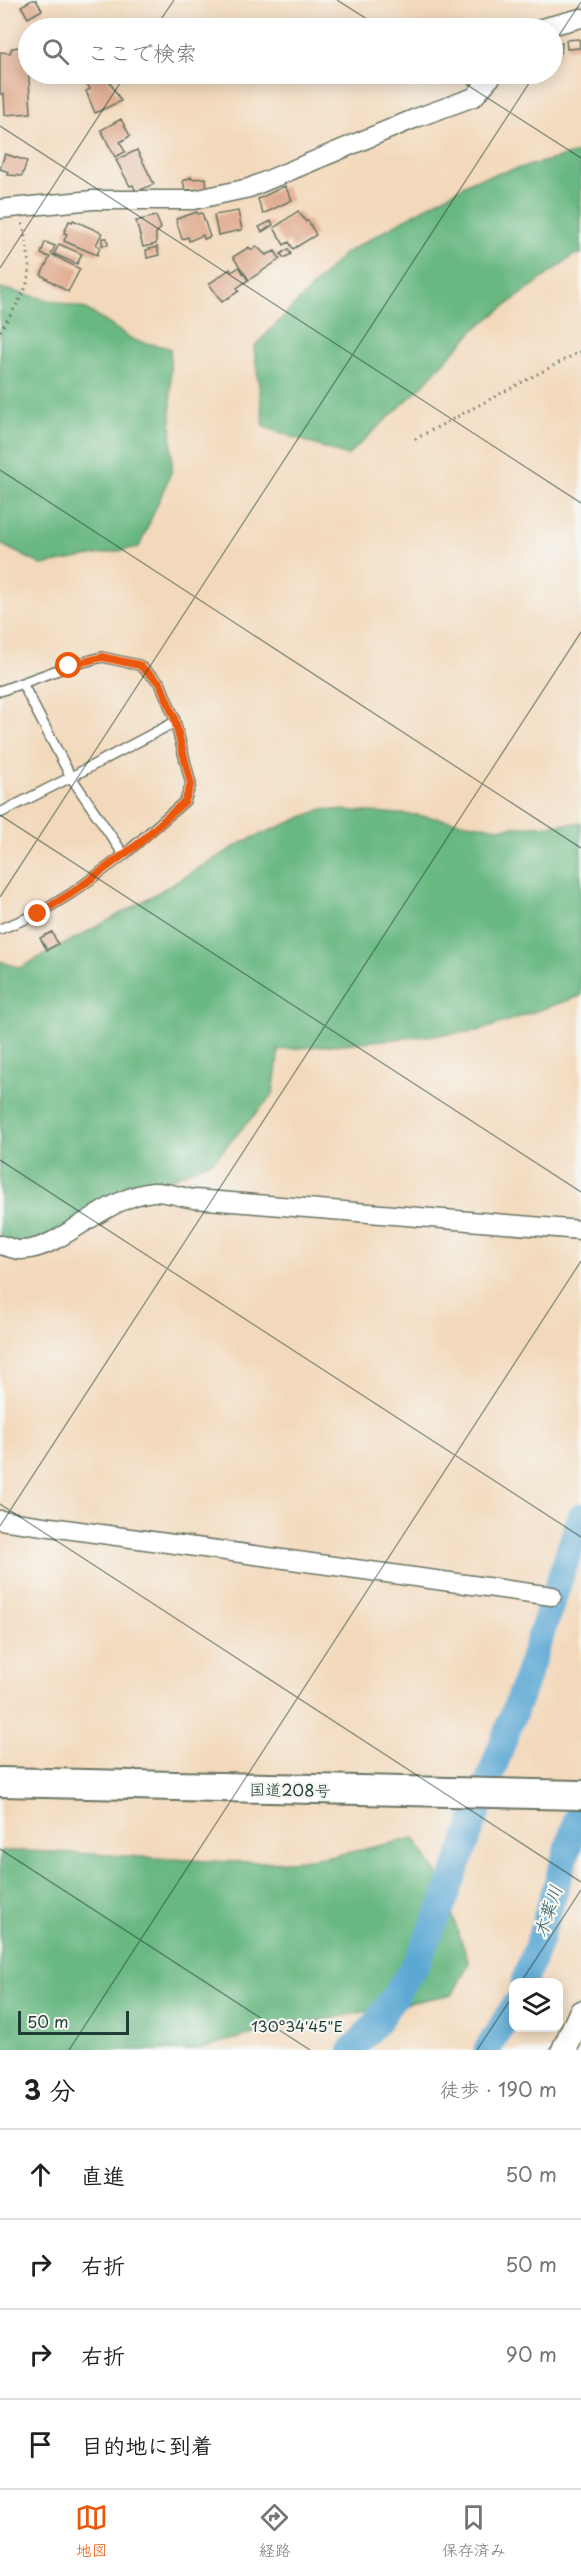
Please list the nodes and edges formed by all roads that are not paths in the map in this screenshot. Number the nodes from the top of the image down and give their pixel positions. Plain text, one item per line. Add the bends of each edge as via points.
1 (581, 18) edge
2 (563, 23) edge
3 (485, 84) edge
4 (0, 209) edge
5 (22, 683) junction
6 (0, 691) edge
7 (175, 722) junction
8 (71, 777) junction
9 (0, 813) edge
10 (124, 855) junction
11 (0, 929) edge
12 (581, 1230) edge
13 (0, 1245) edge
14 (0, 1520) edge
15 (552, 1596) dead end
16 (0, 1782) edge
17 (581, 1795) edge
18 (581, 2013) edge
19 (564, 2050) edge

1 - 2 street
3 - 4 street via 474,97 249,188 194,200 93,200
5 - 6 lane
5 - 7 lane via 102,657 139,665 160,683
5 - 8 lane
7 - 8 lane
7 - 10 lane via 191,784 185,801
8 - 9 lane
8 - 10 lane
10 - 11 lane via 38,914
12 - 13 street via 194,1199 154,1192 124,1199 50,1243 22,1250
14 - 15 street
16 - 17 highway, 国道208号
18 - 19 main road

